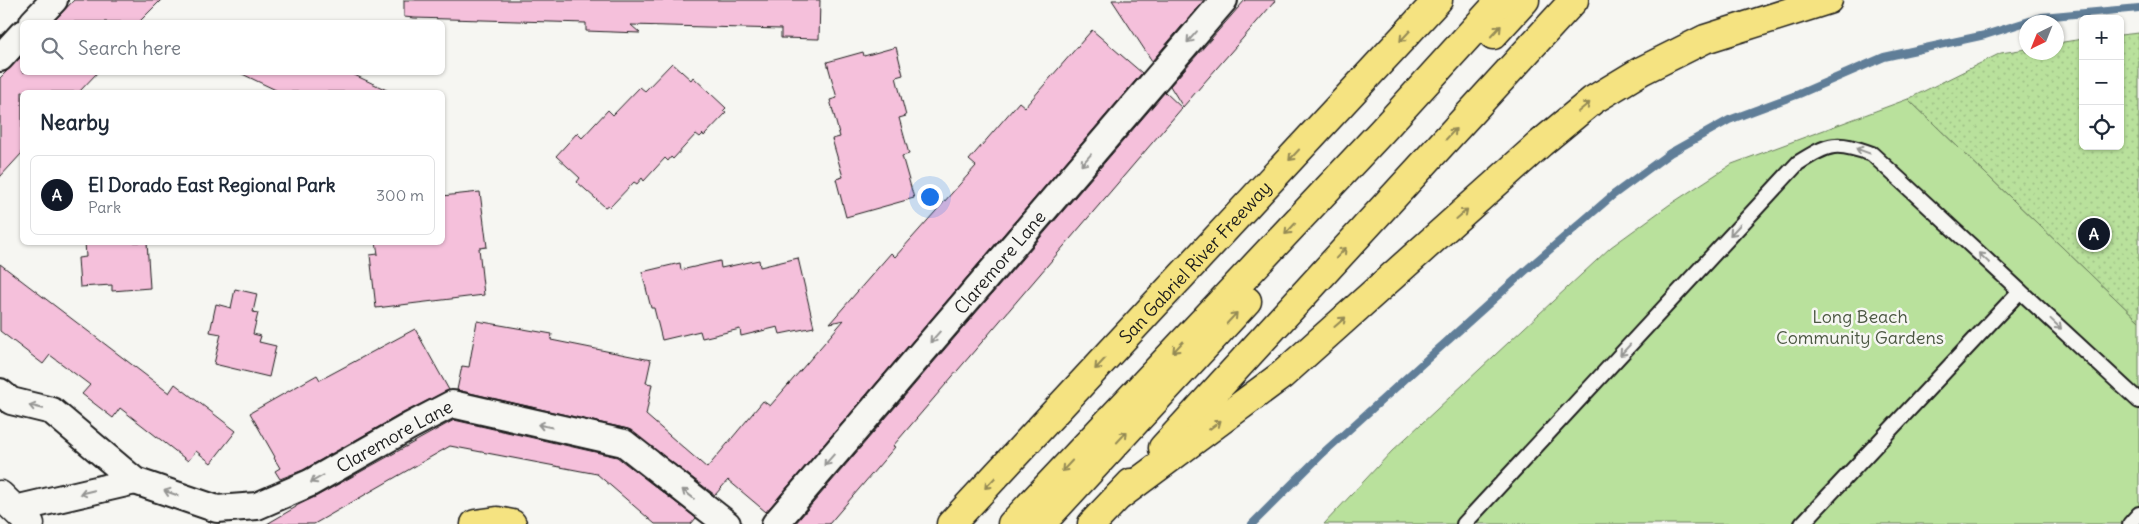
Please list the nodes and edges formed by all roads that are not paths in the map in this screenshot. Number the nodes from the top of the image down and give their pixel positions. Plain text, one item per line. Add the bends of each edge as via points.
1 (54, 0) edge
2 (1224, 0) edge
3 (1438, 0) edge
4 (1500, 0) edge
5 (1525, 0) edge
6 (1574, 0) edge
7 (1828, 0) edge
8 (35, 20) edge
9 (20, 36) edge
10 (0, 58) edge
11 (2020, 291) junction
12 (0, 392) edge
13 (2139, 401) edge
14 (135, 481) junction
15 (1119, 496) junction
16 (15, 510) edge
17 (2139, 514) edge
18 (475, 524) edge
19 (512, 524) edge
20 (727, 524) edge
21 (775, 524) edge
22 (951, 524) edge
23 (1012, 524) edge
24 (1041, 524) edge
25 (1092, 524) edge
26 (1464, 524) edge
27 (1802, 524) edge
28 (2130, 524) edge

1 - 8 street
2 -> 21 street, Claremore Lane
3 -> 22 highway, San Gabriel River Freeway
4 -> 23 highway via 1382,131
24 -> 5 highway
15 -> 6 highway
15 -> 7 highway via 1282,375 1540,143 1593,100 1641,71 1705,39
9 - 10 street
11 -> 13 lane
11 -> 26 lane via 1872,154 1849,146 1824,147 1798,163
11 - 27 lane
14 -> 12 street, Claremore Lane via 52,411 11,401
14 -> 16 street
20 -> 14 street, Claremore Lane via 624,443 452,404 310,483 257,506 217,509
15 - 25 highway
17 - 28 lane
18 - 19 highway via 497,521

